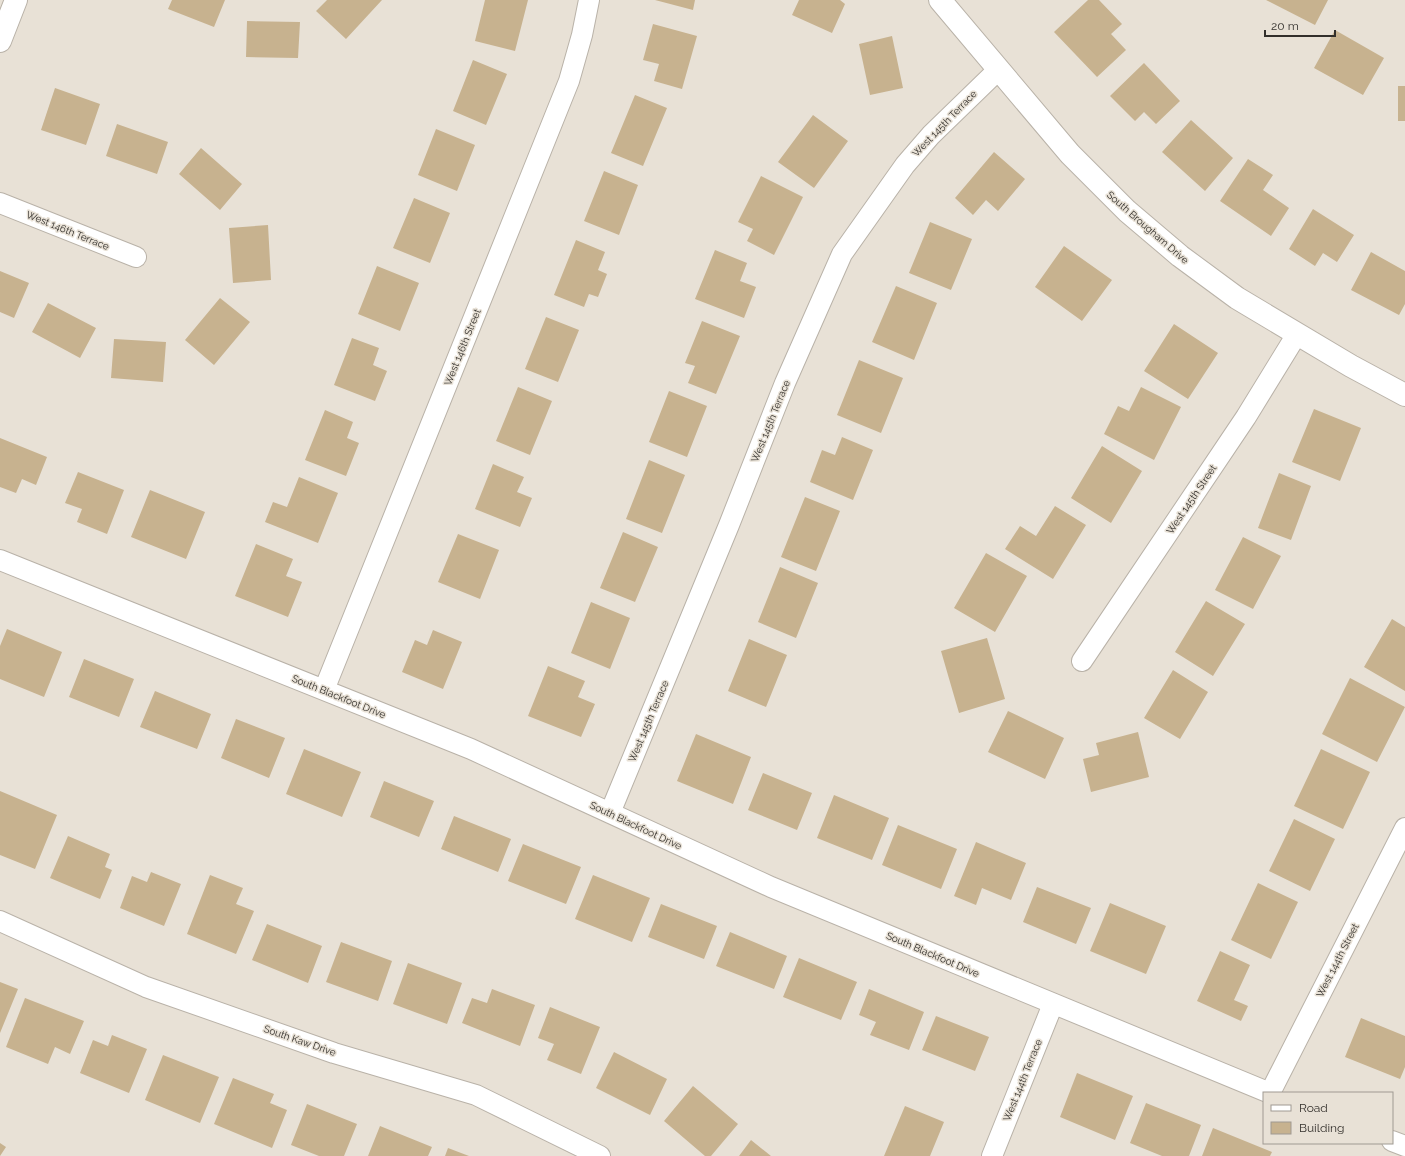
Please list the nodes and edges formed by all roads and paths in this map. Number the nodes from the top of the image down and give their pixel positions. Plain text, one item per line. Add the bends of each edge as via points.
1 (16, 0) edge
2 (589, 0) edge
3 (940, 0) edge
4 (0, 41) edge
5 (998, 70) junction
6 (0, 203) edge
7 (136, 257) dead end
8 (1297, 334) junction
9 (1405, 396) edge
10 (0, 560) edge
11 (1082, 661) dead end
12 (324, 690) junction
13 (610, 813) junction
14 (1405, 828) edge
15 (0, 922) edge
16 (1053, 1004) junction
17 (1268, 1092) edge
18 (1271, 1092) edge
19 (1393, 1141) edge
20 (1405, 1146) edge
21 (600, 1156) edge
22 (992, 1156) edge

1 - 4 street
2 - 12 street, West 146th Street via 569,81
3 - 5 street, South Brougham Drive
5 - 8 street, South Brougham Drive via 1070,154 1127,211 1180,256 1231,293
5 - 13 street, West 145th Terrace via 931,135 905,165 842,254 785,382
6 - 7 street, West 146th Terrace
8 - 9 street, South Brougham Drive
8 - 11 street, West 145th Street via 1246,417
10 - 12 street, South Blackfoot Drive
12 - 13 street, South Blackfoot Drive via 471,749
13 - 16 street, South Blackfoot Drive via 771,887
14 - 18 street, West 144th Street
15 - 21 street, South Kaw Drive via 146,987 334,1053 476,1095
16 - 17 street, South Blackfoot Drive
16 - 22 street, West 144th Terrace
19 - 20 street

